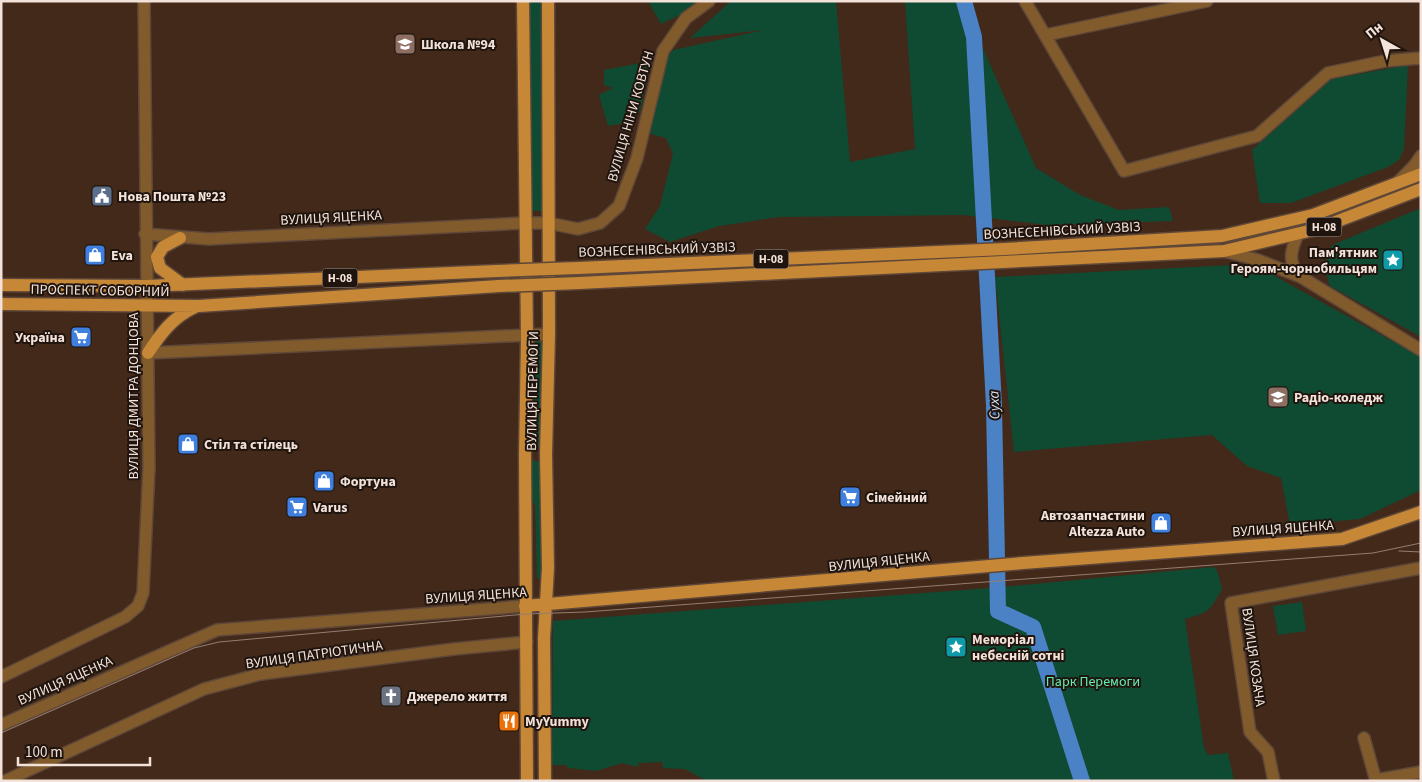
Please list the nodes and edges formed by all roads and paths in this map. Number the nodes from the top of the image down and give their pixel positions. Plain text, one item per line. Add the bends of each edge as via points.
1 (144, 1) edge
2 (523, 1) edge
3 (548, 1) edge
4 (709, 1) edge
5 (1025, 1) edge
6 (1206, 1) edge
7 (1046, 35) junction
8 (1421, 58) edge
9 (1421, 156) edge
10 (1421, 174) edge
11 (1394, 185) junction
12 (1421, 189) edge
13 (524, 222) junction
14 (548, 223) junction
15 (145, 234) junction
16 (1298, 234) junction
17 (180, 238) junction
18 (1224, 251) junction
19 (1005, 255) junction
20 (157, 257) junction
21 (964, 257) junction
22 (1301, 277) junction
23 (1, 285) edge
24 (183, 285) junction
25 (147, 286) junction
26 (1, 304) edge
27 (148, 305) junction
28 (199, 306) junction
29 (549, 334) junction
30 (527, 336) junction
31 (1421, 350) edge
32 (148, 353) junction
33 (546, 454) junction
34 (525, 455) junction
35 (1421, 512) edge
36 (1421, 568) edge
37 (546, 605) junction
38 (525, 606) junction
39 (527, 642) junction
40 (1, 677) edge
41 (1, 725) edge
42 (1364, 738) dead end
43 (1421, 772) edge
44 (527, 780) edge
45 (545, 780) edge
46 (1376, 780) edge
47 (5, 781) edge
48 (1274, 781) edge

1 - 15 street, ВУЛИЦЯ ДМИТРА ДОНЦОВА
2 - 13 main road, ВУЛИЦЯ ПЕРЕМОГИ
3 - 14 main road, ВУЛИЦЯ ПЕРЕМОГИ
4 - 14 street, ВУЛИЦЯ НІНИ КОВТУН via 686,18 663,51 637,158 620,206 600,223 578,230
5 - 7 street
6 - 7 street
7 - 8 street via 1124,171 1256,136 1328,73 1385,61
9 - 11 street
10 - 11 main road, Н-08
11 - 19 main road, ВОЗНЕСЕНІВСЬКИЙ УЗВІЗ / Н-08 via 1313,214 1222,236
12 - 16 main road, Н-08
13 - 14 street, ВУЛИЦЯ ЯЦЕНКА
13 - 17 street, ВУЛИЦЯ ЯЦЕНКА
13 - 30 main road, ВУЛИЦЯ ПЕРЕМОГИ
14 - 29 main road, ВУЛИЦЯ ПЕРЕМОГИ
15 - 17 street, ВУЛИЦЯ ЯЦЕНКА
15 - 20 street
15 - 25 street, ВУЛИЦЯ ДМИТРА ДОНЦОВА
16 - 18 main road, Н-08
16 - 22 street via 1290,259
17 - 20 main road via 163,247
18 - 19 main road, ВОЗНЕСЕНІВСЬКИЙ УЗВІЗ / Н-08
18 - 22 street
19 - 21 main road, ВОЗНЕСЕНІВСЬКИЙ УЗВІЗ / Н-08
20 - 24 main road via 160,268
21 - 24 main road, ВОЗНЕСЕНІВСЬКИЙ УЗВІЗ / Н-08, bridge via 578,268
21 - 28 main road, ВОЗНЕСЕНІВСЬКИЙ УЗВІЗ / Н-08, bridge
22 - 31 street
23 - 25 main road, ПРОСПЕКТ СОБОРНИЙ / Н-08
24 - 25 main road, ПРОСПЕКТ СОБОРНИЙ / Н-08
25 - 27 street, ВУЛИЦЯ ДМИТРА ДОНЦОВА
26 - 27 main road, ПРОСПЕКТ СОБОРНИЙ / Н-08
27 - 28 main road, ПРОСПЕКТ СОБОРНИЙ / Н-08
27 - 32 street, ВУЛИЦЯ ДМИТРА ДОНЦОВА
28 - 32 main road via 181,313 172,321
29 - 30 street
29 - 33 main road, ВУЛИЦЯ ПЕРЕМОГИ
30 - 32 street
30 - 34 main road, ВУЛИЦЯ ПЕРЕМОГИ
32 - 40 street, ВУЛИЦЯ ДМИТРА ДОНЦОВА via 148,478 143,592 138,606 125,617
33 - 34 main road
33 - 37 main road, ВУЛИЦЯ ПЕРЕМОГИ
34 - 38 main road, ВУЛИЦЯ ПЕРЕМОГИ
35 - 37 main road, ВУЛИЦЯ ЯЦЕНКА via 1342,539 1023,562
36 - 48 street, ВУЛИЦЯ КОЗАЧА via 1231,603 1250,732 1268,752
37 - 38 main road, ВУЛИЦЯ ЯЦЕНКА
37 - 45 main road, ВУЛИЦЯ ПЕРЕМОГИ
38 - 39 main road, ВУЛИЦЯ ПЕРЕМОГИ
38 - 41 street, ВУЛИЦЯ ЯЦЕНКА via 216,630
39 - 44 main road, ВУЛИЦЯ ПЕРЕМОГИ
39 - 47 street, ВУЛИЦЯ ПАТРІОТИЧНА via 261,674 204,689
42 - 46 street
43 - 46 street
44 - 45 main road

